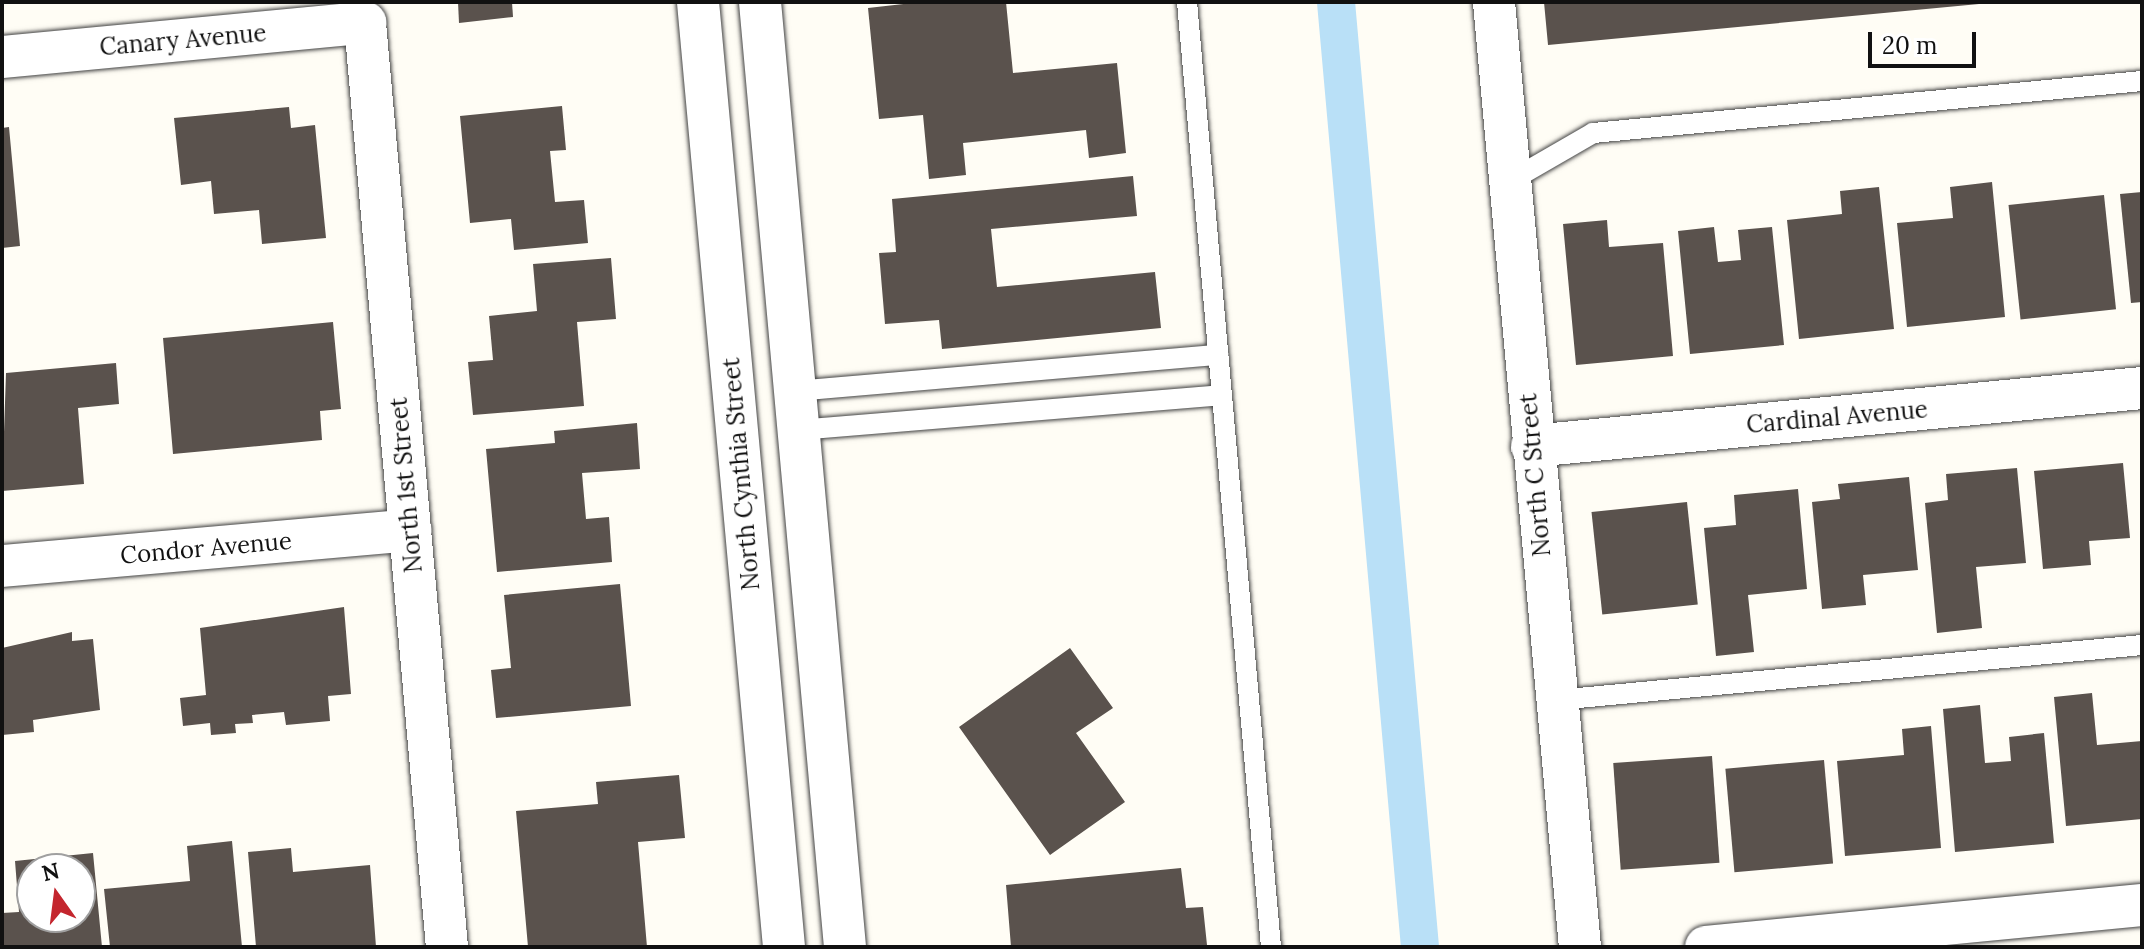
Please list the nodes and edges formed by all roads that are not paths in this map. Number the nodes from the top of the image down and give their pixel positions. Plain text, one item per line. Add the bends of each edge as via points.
1 (698, 2) edge
2 (760, 2) edge
3 (1187, 2) edge
4 (1494, 2) edge
5 (365, 23) joint
6 (2, 57) edge
7 (2142, 81) edge
8 (1510, 181) junction
9 (1218, 355) junction
10 (2142, 388) edge
11 (1221, 395) junction
12 (797, 411) junction
13 (1532, 446) junction
14 (410, 530) junction
15 (2, 566) edge
16 (2142, 645) edge
17 (1557, 700) junction
18 (2142, 905) edge
19 (447, 947) edge
20 (784, 947) edge
21 (845, 947) edge
22 (1271, 947) edge
23 (1580, 947) edge
24 (1706, 947) edge

1 - 20 street, North Cynthia Street
2 - 12 street
3 - 9 lane
4 - 8 street, North C Street
5 - 6 street, Canary Avenue
5 - 14 street, North 1st Street
7 - 8 lane via 1593,133
8 - 13 street, North C Street
9 - 11 lane
9 - 12 lane
10 - 13 street, Cardinal Avenue
11 - 12 lane
11 - 22 lane
12 - 21 street
13 - 17 street, North C Street
14 - 15 street, Condor Avenue
14 - 19 street, North 1st Street
16 - 17 lane
17 - 23 street, North C Street
18 - 24 street

